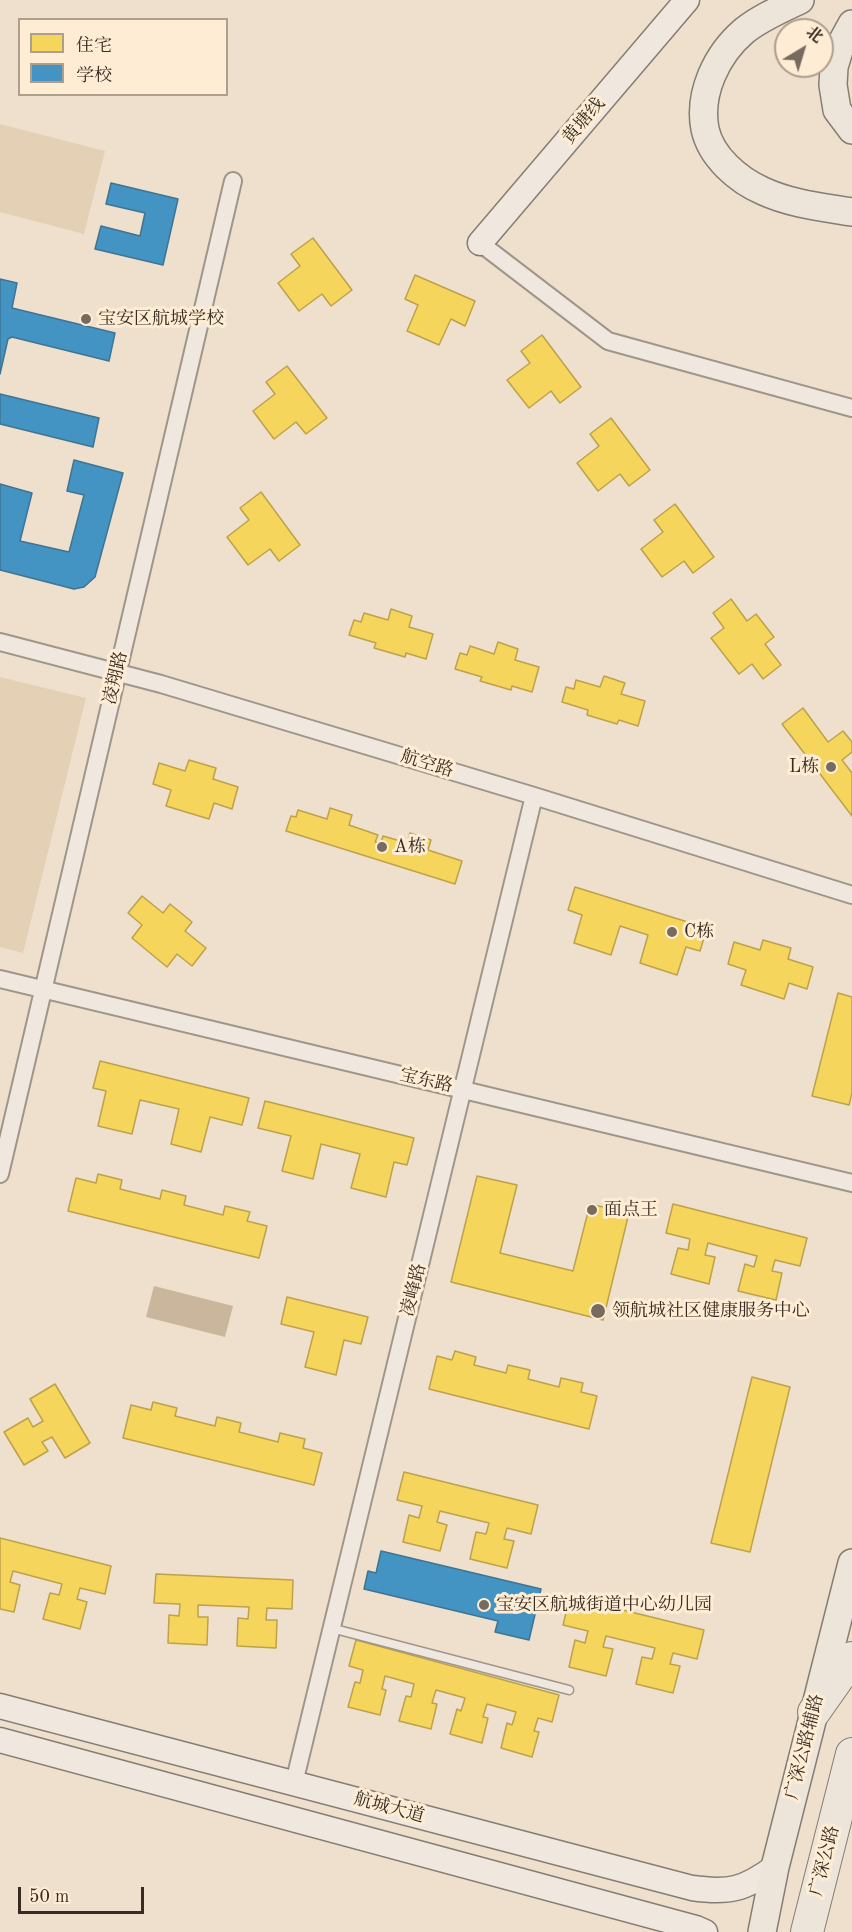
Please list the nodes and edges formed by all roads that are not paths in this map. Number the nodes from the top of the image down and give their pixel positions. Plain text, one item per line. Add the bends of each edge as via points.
1 (687, 0) edge
2 (800, 0) edge
3 (852, 24) edge
4 (852, 130) edge
5 (232, 181) dead end
6 (852, 212) edge
7 (480, 243) joint
8 (852, 408) edge
9 (0, 642) edge
10 (118, 671) junction
11 (534, 796) junction
12 (852, 896) edge
13 (0, 979) edge
14 (43, 990) junction
15 (462, 1090) junction
16 (0, 1174) edge
17 (852, 1184) edge
18 (852, 1563) edge
19 (331, 1628) junction
20 (852, 1659) edge
21 (569, 1690) dead end
22 (0, 1706) edge
23 (814, 1712) junction
24 (0, 1740) edge
25 (852, 1754) edge
26 (294, 1783) junction
27 (580, 1858) junction
28 (775, 1867) junction
29 (571, 1894) junction
30 (705, 1932) edge
31 (762, 1932) edge
32 (807, 1932) edge

1 - 7 main road, 黄塘线
2 - 6 main road via 744,31 726,50 712,73 704,103 705,130 718,157 737,176 762,191 794,202
3 - 4 main road via 841,44 833,85 837,110
5 - 10 street, 凌翔路
7 - 8 street via 608,341
9 - 10 street, 航空路
10 - 11 street, 航空路
10 - 14 street, 凌翔路
11 - 12 street, 航空路
11 - 15 street, 凌峰路
13 - 14 street, 宝东路
14 - 15 street, 宝东路
14 - 16 street, 凌翔路
15 - 17 street, 宝东路
15 - 19 street, 凌峰路
18 - 23 main road, 广深公路辅路
19 - 21 lane
19 - 26 street, 凌峰路
20 - 23 highway
22 - 26 main road, 航城大道
23 - 28 main road, 广深公路辅路
24 - 29 main road, 航城大道
25 - 32 highway, 广深公路
26 - 27 main road, 航城大道
27 - 28 main road, 航城大道 via 717,1891 736,1889
27 - 29 main road via 592,1869 593,1881 583,1893
28 - 31 main road, 广深公路辅路
29 - 30 main road, 航城大道

